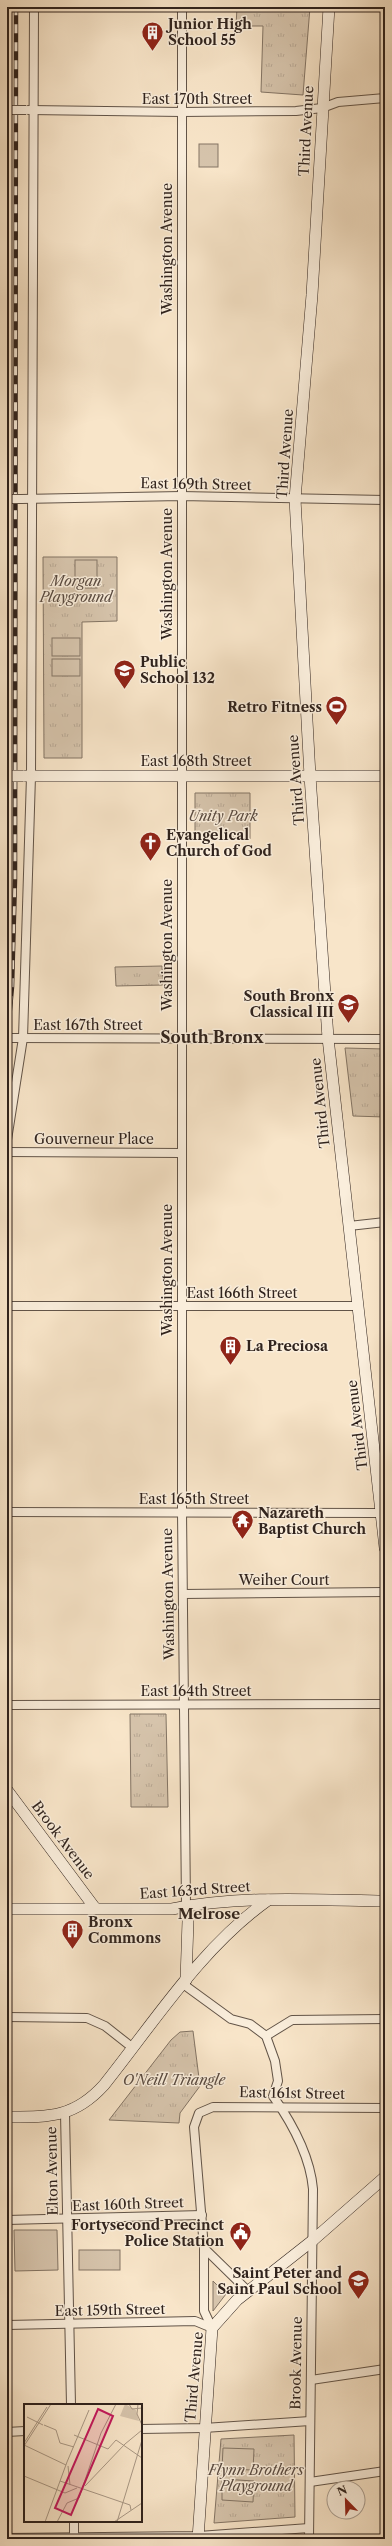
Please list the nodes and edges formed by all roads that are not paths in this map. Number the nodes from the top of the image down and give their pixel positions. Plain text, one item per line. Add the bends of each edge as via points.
1 (34, 7) edge
2 (182, 7) edge
3 (329, 7) edge
4 (385, 98) edge
5 (322, 108) junction
6 (7, 110) edge
7 (30, 110) junction
8 (182, 112) junction
9 (181, 496) junction
10 (33, 498) junction
11 (7, 499) edge
12 (295, 499) junction
13 (385, 500) edge
14 (7, 776) edge
15 (27, 776) junction
16 (182, 776) junction
17 (310, 776) junction
18 (385, 776) edge
19 (10, 1038) edge
20 (23, 1038) junction
21 (181, 1038) junction
22 (328, 1038) junction
23 (385, 1039) edge
24 (7, 1140) edge
25 (7, 1152) edge
26 (181, 1153) junction
27 (385, 1222) edge
28 (349, 1226) junction
29 (7, 1306) edge
30 (182, 1306) junction
31 (358, 1306) junction
32 (385, 1461) edge
33 (378, 1480) junction
34 (7, 1512) edge
35 (182, 1512) junction
36 (381, 1513) junction
37 (385, 1548) edge
38 (385, 1592) edge
39 (183, 1594) junction
40 (185, 1703) junction
41 (385, 1704) edge
42 (7, 1705) edge
43 (7, 1790) edge
44 (269, 1900) junction
45 (385, 1901) edge
46 (186, 1906) junction
47 (95, 1908) junction
48 (7, 1909) edge
49 (185, 1982) junction
50 (7, 2017) edge
51 (385, 2019) edge
52 (266, 2036) junction
53 (134, 2048) junction
54 (385, 2108) edge
55 (282, 2109) junction
56 (65, 2113) junction
57 (7, 2117) edge
58 (385, 2177) edge
59 (202, 2215) junction
60 (68, 2219) junction
61 (7, 2220) edge
62 (312, 2242) junction
63 (204, 2248) junction
64 (248, 2291) junction
65 (70, 2324) junction
66 (7, 2325) edge
67 (212, 2328) junction
68 (385, 2369) edge
69 (311, 2380) junction
70 (71, 2404) edge
71 (310, 2421) junction
72 (204, 2428) junction
73 (142, 2429) edge
74 (7, 2432) edge
75 (24, 2432) edge
76 (385, 2470) edge
77 (310, 2482) junction
78 (74, 2522) edge
79 (309, 2528) junction
80 (198, 2537) edge
81 (7, 2538) edge
82 (74, 2538) edge
83 (309, 2539) edge

1 - 7 street
2 - 8 street, Washington Avenue
3 - 5 main road, Third Avenue
4 - 5 street, East 170th Street via 338,102
5 - 8 street, East 170th Street via 296,111
5 - 12 main road, Third Avenue via 312,295
6 - 7 street, East 170th Street, bridge
7 - 8 street, East 170th Street
7 - 10 street
8 - 9 street, Washington Avenue
9 - 10 street, East 169th Street
9 - 12 street, East 169th Street
9 - 16 street, Washington Avenue
10 - 11 street, East 169th Street, bridge
10 - 15 street
12 - 13 street, East 169th Street
12 - 17 main road, Third Avenue
14 - 15 main road, East 168th Street, bridge
15 - 16 main road, East 168th Street
15 - 20 street
16 - 17 main road, East 168th Street
16 - 21 street, Washington Avenue
17 - 18 main road, East 168th Street
17 - 22 main road, Third Avenue
19 - 20 street, East 167th Street
20 - 21 street, East 167th Street
20 - 24 street
21 - 22 street, East 167th Street
21 - 26 street, Washington Avenue
22 - 23 street, East 167th Street
22 - 28 main road, Third Avenue
25 - 26 street, Gouverneur Place
26 - 30 street, Washington Avenue
27 - 28 street
28 - 31 main road, Third Avenue
29 - 30 street, East 166th Street
30 - 31 street, East 166th Street
30 - 35 street, Washington Avenue
31 - 33 main road, Third Avenue
32 - 33 street
33 - 36 main road, Third Avenue
34 - 35 street, East 165th Street
35 - 36 street, East 165th Street
35 - 39 street, Washington Avenue
36 - 37 main road, Third Avenue
38 - 39 street, Weiher Court
39 - 40 street, Washington Avenue
40 - 41 street, East 164th Street
40 - 42 street, East 164th Street
40 - 46 street, Washington Avenue
43 - 47 main road, Brook Avenue
44 - 45 main road, East 163rd Street
44 - 46 main road, East 163rd Street via 198,1903
44 - 49 main road, Elton Avenue via 244,1919
46 - 47 main road, East 163rd Street via 172,1909
46 - 49 main road, Washington Avenue via 188,1921
47 - 48 main road, East 163rd Street
49 - 52 street via 231,2019 250,2024
49 - 53 main road, Elton Avenue
50 - 53 street via 87,2018 105,2026
51 - 52 street via 292,2020
52 - 55 street, Brook Avenue via 275,2061 278,2081 273,2096
53 - 56 main road, Elton Avenue via 95,2095
54 - 55 street, East 161st Street
55 - 59 street, East 161st Street via 213,2107 200,2113 194,2127
55 - 62 street, Brook Avenue via 305,2153 310,2171
56 - 57 main road via 48,2117
56 - 60 street, Elton Avenue
58 - 62 main road, Third Avenue
59 - 60 street, East 160th Street
59 - 63 street
60 - 61 street, East 160th Street
60 - 65 street, Elton Avenue
62 - 64 main road, Third Avenue
62 - 69 street, Brook Avenue
63 - 64 street
63 - 67 street via 204,2311
64 - 67 main road, Third Avenue
65 - 66 street, East 159th Street
65 - 67 street, East 159th Street via 195,2321
65 - 70 street, Elton Avenue
67 - 72 main road, Third Avenue
68 - 69 street
69 - 71 street, Brook Avenue
71 - 72 street
71 - 77 street, Brook Avenue
72 - 73 street
72 - 80 main road, Third Avenue
74 - 75 street
76 - 77 street
77 - 79 street, Brook Avenue
78 - 82 street
79 - 80 street
79 - 83 street, Brook Avenue
80 - 82 street
81 - 82 street

